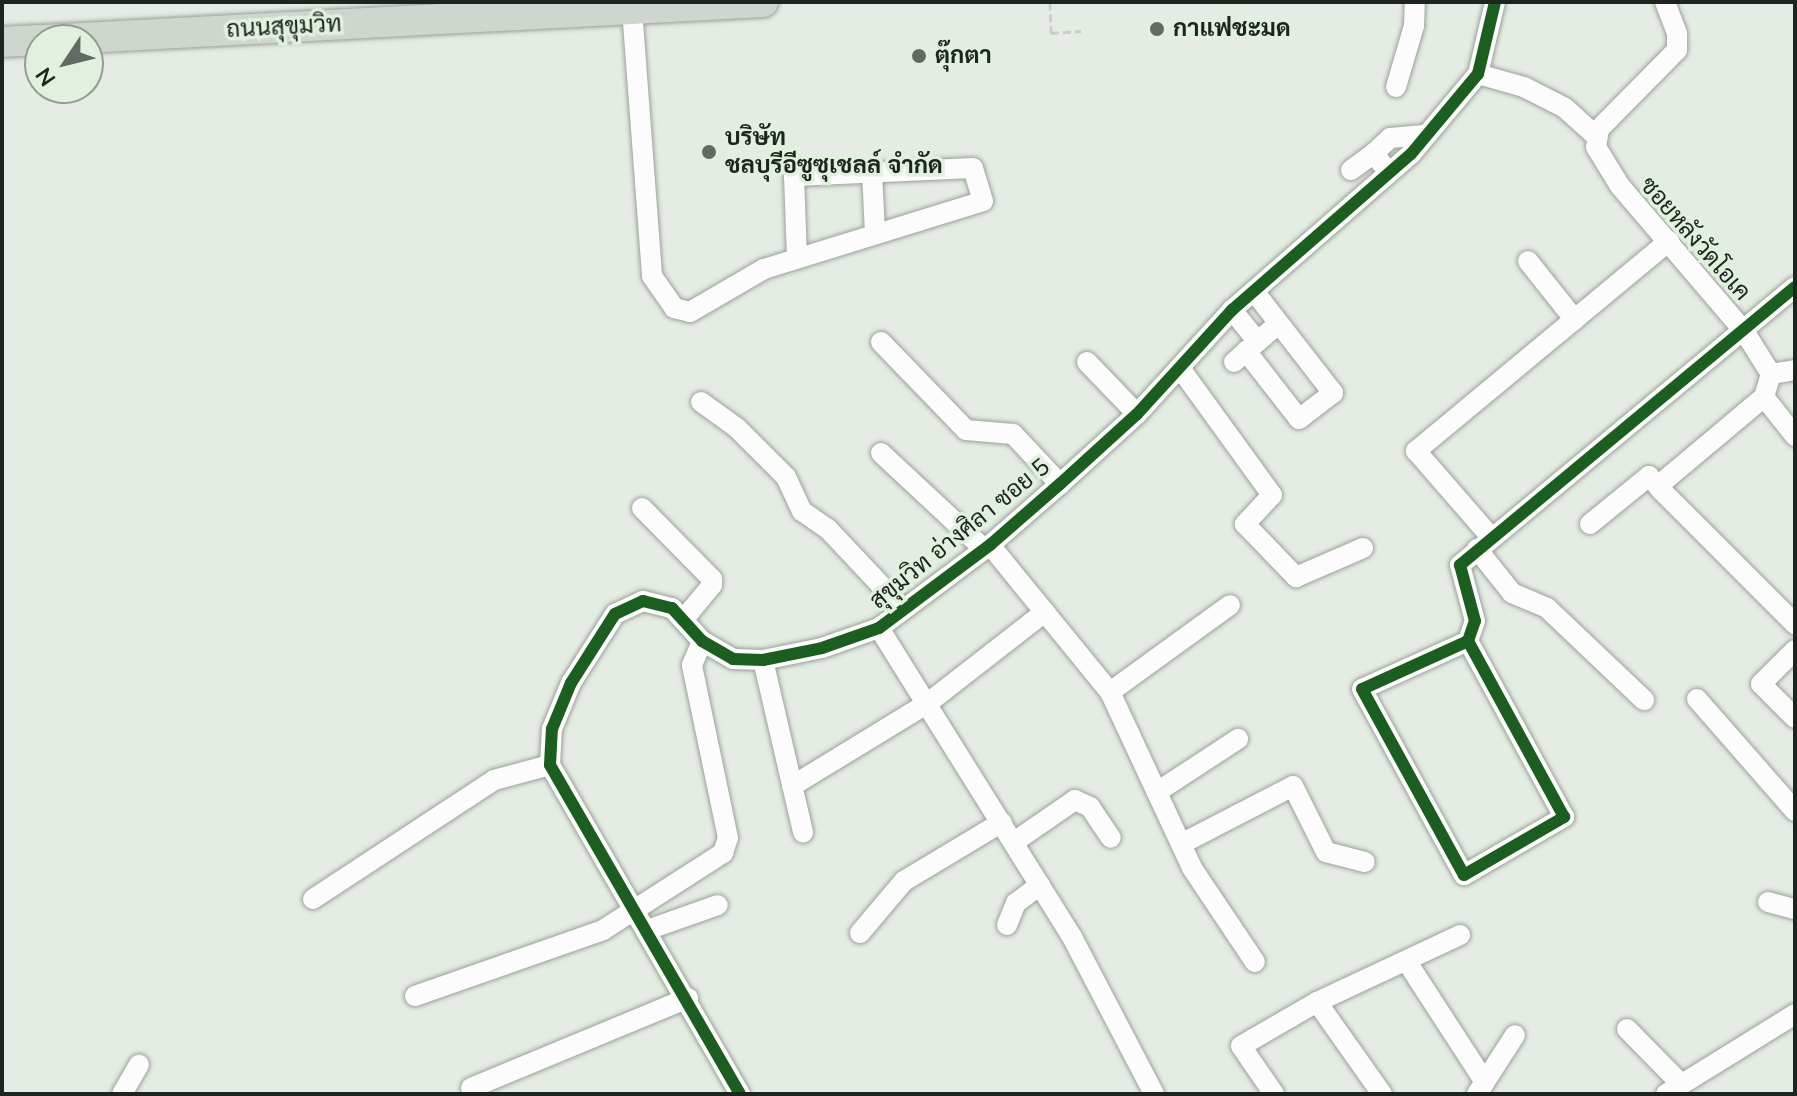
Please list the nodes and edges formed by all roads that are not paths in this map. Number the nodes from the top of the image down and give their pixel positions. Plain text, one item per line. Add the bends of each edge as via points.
1 (763, 2) edge
2 (1415, 2) edge
3 (1495, 2) edge
4 (1665, 2) edge
5 (632, 9) junction
6 (104, 37) edge
7 (24, 41) edge
8 (2, 42) edge
9 (1478, 74) junction
10 (1396, 87) dead end
11 (1427, 135) junction
12 (1597, 137) junction
13 (1374, 153) junction
14 (1351, 170) dead end
15 (872, 172) junction
16 (1389, 173) junction
17 (875, 234) junction
18 (1669, 241) junction
19 (797, 258) junction
20 (1528, 261) dead end
21 (1795, 287) edge
22 (1254, 291) junction
23 (1232, 310) junction
24 (1575, 320) junction
25 (1278, 324) junction
26 (1744, 331) junction
27 (881, 342) dead end
28 (1246, 352) junction
29 (1087, 362) dead end
30 (1180, 368) junction
31 (1795, 370) edge
32 (1771, 374) junction
33 (1764, 397) junction
34 (701, 402) dead end
35 (1137, 414) junction
36 (1795, 436) edge
37 (881, 453) dead end
38 (1060, 484) junction
39 (1661, 490) junction
40 (642, 508) dead end
41 (1590, 524) dead end
42 (1483, 542) junction
43 (987, 547) junction
44 (1363, 548) dead end
45 (1230, 605) dead end
46 (903, 609) junction
47 (1045, 612) junction
48 (1790, 612) edge
49 (683, 620) junction
50 (879, 628) junction
51 (702, 641) junction
52 (1468, 641) junction
53 (1795, 650) edge
54 (763, 660) junction
55 (1110, 692) junction
56 (1697, 699) dead end
57 (1644, 700) dead end
58 (928, 703) junction
59 (1795, 718) edge
60 (1238, 739) dead end
61 (550, 765) junction
62 (792, 786) junction
63 (1157, 792) junction
64 (1795, 811) edge
65 (1002, 822) junction
66 (803, 832) dead end
67 (1111, 838) dead end
68 (1014, 842) junction
69 (1181, 844) junction
70 (1365, 862) dead end
71 (1040, 885) junction
72 (313, 899) dead end
73 (1768, 902) dead end
74 (718, 905) dead end
75 (634, 909) junction
76 (1795, 909) edge
77 (1007, 925) dead end
78 (647, 930) junction
79 (860, 933) dead end
80 (1460, 935) dead end
81 (1255, 962) dead end
82 (1407, 962) junction
83 (415, 996) dead end
84 (688, 998) junction
85 (1317, 1002) junction
86 (1795, 1014) edge
87 (1627, 1029) dead end
88 (1515, 1035) dead end
89 (139, 1064) dead end
90 (471, 1088) dead end
91 (1481, 1088) edge
92 (1673, 1088) edge
93 (122, 1094) edge
94 (740, 1094) edge
95 (1154, 1094) edge
96 (1274, 1094) edge
97 (1382, 1094) edge

1 - 5 highway, ถนนสุขุมวิท
2 - 10 street via 1414,26
3 - 9 street, สุขุมวิท อ่างศิลา ซอย 5
4 - 12 street via 1677,50
5 - 6 highway, ถนนสุขุมวิท
5 - 19 street via 652,276 659,292 674,308 690,312 764,269
7 - 8 highway, ถนนสุขุมวิท
9 - 11 street, สุขุมวิท อ่างศิลา ซอย 5
9 - 12 street via 1524,87 1565,108
11 - 13 street via 1390,138
11 - 16 street, สุขุมวิท อ่างศิลา ซอย 5
12 - 18 street, ซอยหลังวัดโอเค via 1600,161
13 - 14 street
13 - 16 street
15 - 17 street
15 - 17 street via 973,168 983,201
15 - 19 street via 794,176
16 - 22 street, สุขุมวิท อ่างศิลา ซอย 5
17 - 19 street
18 - 24 street
18 - 26 street, ซอยหลังวัดโอเค
20 - 24 street
21 - 26 street
22 - 23 street, สุขุมวิท อ่างศิลา ซอย 5
22 - 25 street
23 - 28 street
23 - 30 street, สุขุมวิท อ่างศิลา ซอย 5
24 - 42 street via 1416,451
25 - 28 street
25 - 28 street via 1333,393 1299,419
26 - 32 street, ซอยหลังวัดโอเค
26 - 42 street
27 - 38 street via 966,430 1013,434
29 - 35 street
30 - 35 street, สุขุมวิท อ่างศิลา ซอย 5
30 - 44 street via 1272,495 1245,524 1296,577
31 - 32 street
32 - 33 street
33 - 36 street
33 - 39 street via 1664,481
34 - 46 street via 737,428 786,477 802,511 828,529
35 - 38 street, สุขุมวิท อ่างศิลา ซอย 5
37 - 43 street
38 - 43 street, สุขุมวิท อ่างศิลา ซอย 5
39 - 41 street via 1649,476
39 - 48 street
40 - 49 street via 712,579
42 - 52 street via 1460,565 1475,621
42 - 57 street via 1512,593 1547,608
43 - 46 street, สุขุมวิท อ่างศิลา ซอย 5
43 - 47 street
45 - 55 street
46 - 50 street, สุขุมวิท อ่างศิลา ซอย 5
47 - 55 street
47 - 58 street
49 - 51 street, สุขุมวิท อ่างศิลา ซอย 5
49 - 61 street, สุขุมวิท อ่างศิลา ซอย 5 via 672,608 643,601 615,614 571,683 552,729
50 - 54 street, สุขุมวิท อ่างศิลา ซอย 5 via 822,648
50 - 58 street
51 - 54 street, สุขุมวิท อ่างศิลา ซอย 5 via 733,659
51 - 75 street via 692,665 726,848
52 - 52 street via 1564,817 1464,875 1362,689
53 - 59 street via 1761,684
54 - 62 street
55 - 63 street
56 - 64 street
58 - 62 street
58 - 65 street
60 - 63 street
61 - 72 street via 494,780
61 - 75 street
62 - 66 street
63 - 69 street
65 - 68 street
65 - 79 street via 904,881
67 - 68 street via 1090,807 1075,800
68 - 71 street
69 - 70 street via 1293,786 1326,852
69 - 81 street
71 - 77 street via 1016,903
71 - 95 street
73 - 76 street
74 - 78 street
75 - 78 street
75 - 83 street via 603,930
78 - 84 street
80 - 82 street
82 - 85 street
82 - 91 street
84 - 90 street
84 - 94 street
85 - 96 street via 1241,1046
85 - 97 street
86 - 92 street
87 - 92 street
88 - 91 street
89 - 93 street

